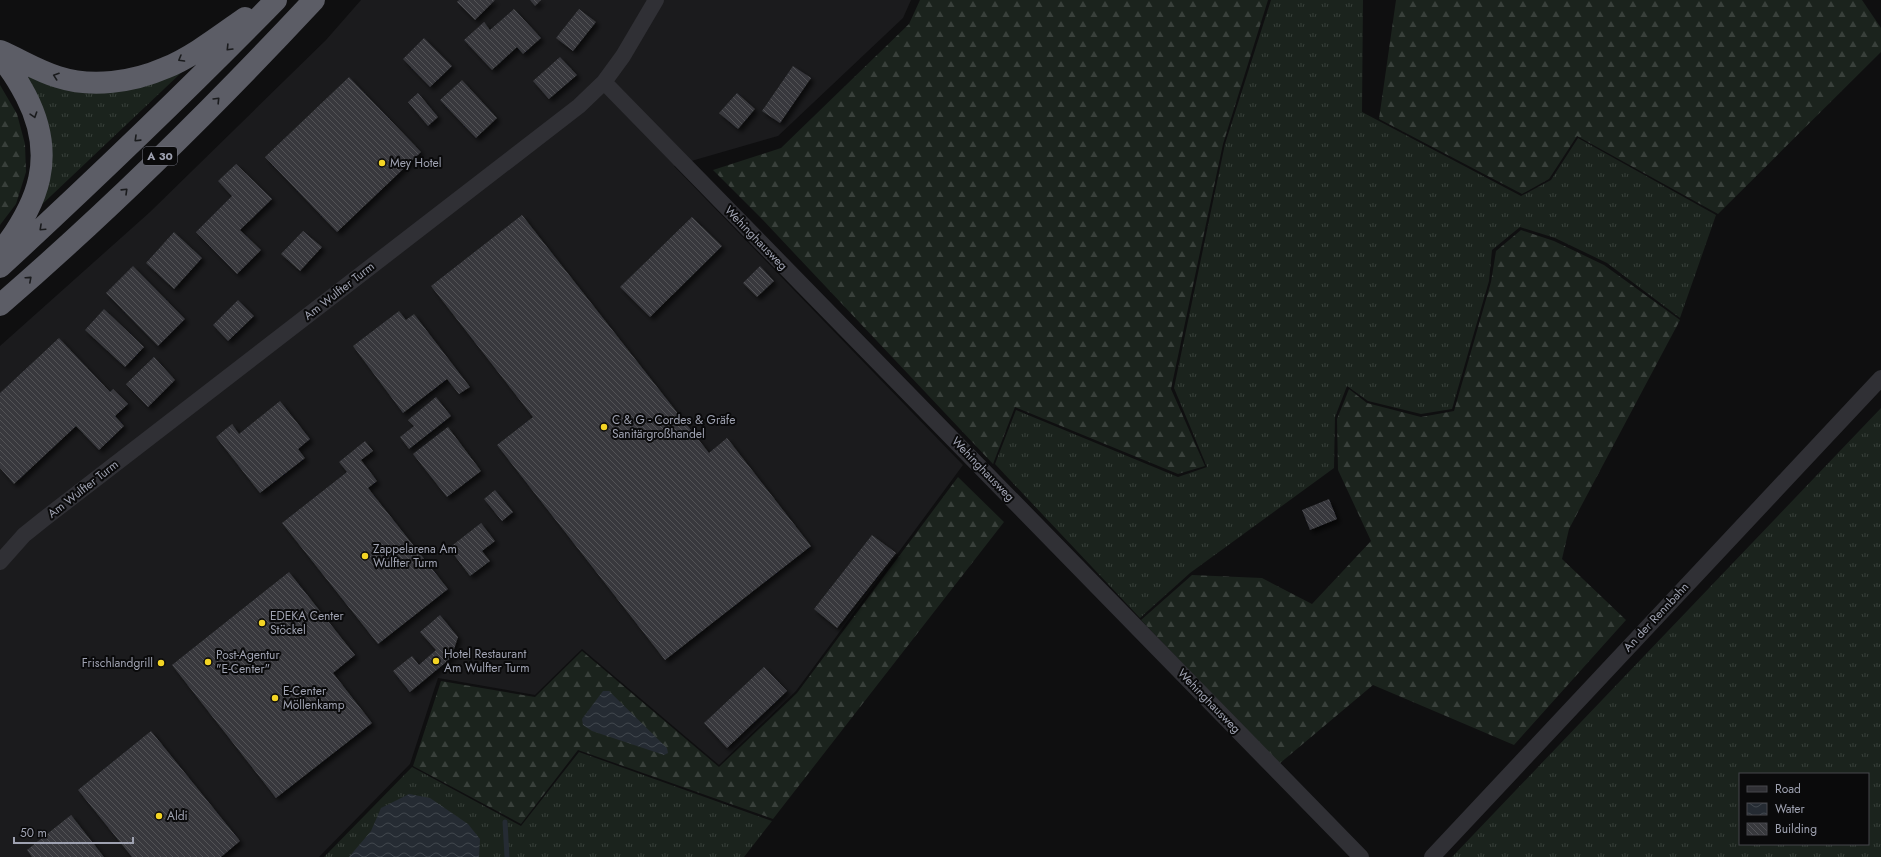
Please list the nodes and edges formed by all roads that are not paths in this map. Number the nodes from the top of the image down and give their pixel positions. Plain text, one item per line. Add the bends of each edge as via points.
1 (273, 0) edge
2 (276, 0) edge
3 (314, 0) edge
4 (656, 0) edge
5 (0, 51) edge
6 (0, 58) edge
7 (604, 82) junction
8 (0, 254) edge
9 (0, 268) edge
10 (0, 305) edge
11 (1881, 378) edge
12 (0, 562) edge
13 (1361, 857) edge
14 (1432, 857) edge

1 -> 5 highway via 166,68 126,80 90,83 58,77
2 -> 9 highway, A 30 via 177,100
10 -> 3 highway, A 30 via 123,192
4 - 7 street, Am Wulfter Turm via 623,56
6 -> 8 highway via 30,104 42,155 40,182 31,208
7 - 12 street, Am Wulfter Turm via 579,106 44,518 24,535
7 - 13 street, Wehinghausweg
11 - 14 street, An der Rennbahn

